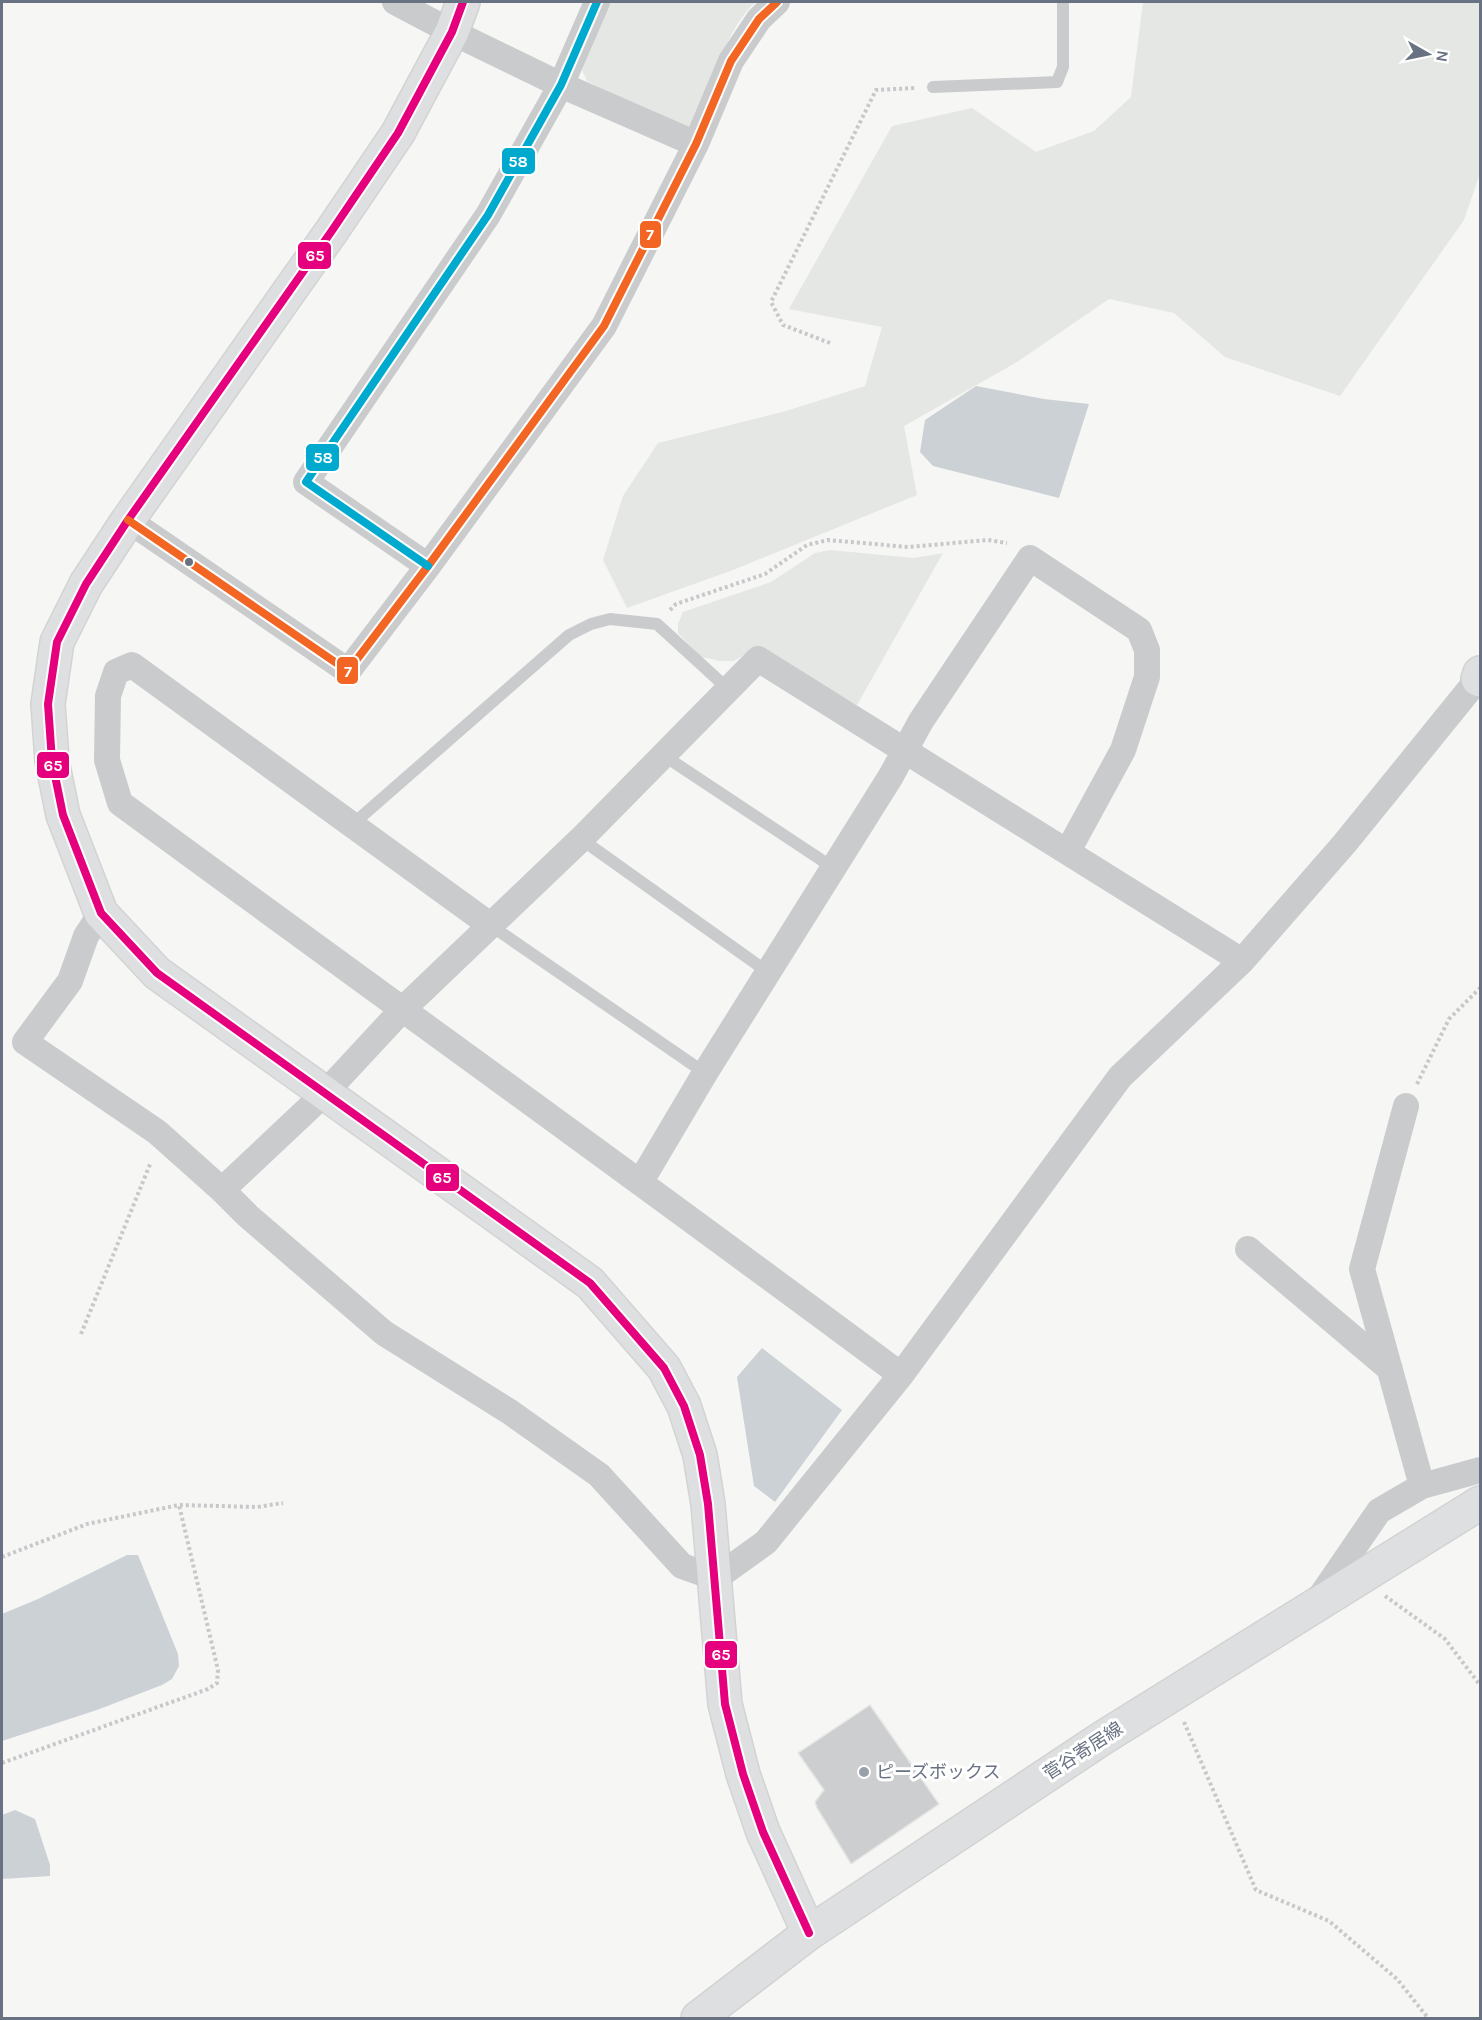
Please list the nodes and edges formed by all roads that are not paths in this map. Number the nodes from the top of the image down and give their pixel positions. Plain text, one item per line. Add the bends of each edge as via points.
1 (395, 2) edge
2 (463, 2) edge
3 (597, 2) edge
4 (777, 2) edge
5 (1064, 2) edge
6 (452, 32) junction
7 (561, 85) junction
8 (933, 87) road end
9 (696, 144) junction
10 (128, 520) junction
11 (428, 566) junction
12 (1480, 677) edge
13 (727, 688) junction
14 (905, 750) junction
15 (663, 755) junction
16 (353, 824) junction
17 (581, 839) junction
18 (1068, 851) junction
19 (832, 867) junction
20 (101, 913) junction
21 (490, 925) junction
22 (1242, 961) junction
23 (769, 973) junction
24 (402, 1010) junction
25 (705, 1073) junction
26 (324, 1094) junction
27 (1406, 1107) road end
28 (640, 1181) junction
29 (222, 1190) junction
30 (1248, 1249) dead end
31 (1390, 1369) junction
32 (901, 1375) junction
33 (1480, 1470) edge
34 (1422, 1486) junction
35 (1480, 1503) edge
36 (716, 1578) junction
37 (1314, 1607) junction
38 (809, 1933) junction
39 (698, 2019) edge

1 - 6 street
2 - 6 street
3 - 7 street
4 - 9 street via 759,19 731,61
5 - 8 lane via 1063,66 1057,82
6 - 7 street
6 - 10 street via 398,133
7 - 9 street
7 - 11 street via 488,215 306,482
9 - 11 street via 604,326
10 - 11 street via 348,671
10 - 20 street via 86,584 57,642 48,704 52,761 63,815
12 - 22 street via 1345,843
13 - 14 street via 758,659
13 - 15 street
13 - 16 lane via 657,624 610,619 591,624 569,635
14 - 18 street
14 - 18 street via 1030,558 1138,630 1147,650 1147,677 1123,750
14 - 19 street
15 - 17 street
15 - 19 lane
16 - 21 street
16 - 24 street via 132,664 116,672 108,696 106,760 120,803
17 - 21 street
17 - 23 lane
18 - 22 street
19 - 23 street
20 - 26 street via 158,973
20 - 29 street via 86,936 70,981 26,1042 166,1140
21 - 24 street
21 - 25 lane
22 - 32 street via 1120,1077
23 - 25 street
24 - 26 street
24 - 28 street
25 - 28 street
26 - 29 street
26 - 36 street via 590,1283 664,1368 684,1406 700,1455
27 - 31 street via 1362,1269
28 - 32 street
29 - 36 street via 384,1333 510,1412 599,1474 682,1566
30 - 31 street
31 - 34 street
32 - 36 street via 766,1542
33 - 34 street
34 - 37 street via 1379,1511
35 - 37 street, 菅谷寄居線
36 - 38 street via 725,1704 743,1774 763,1832
37 - 38 street, 菅谷寄居線 via 1094,1743
38 - 39 street, 菅谷寄居線

